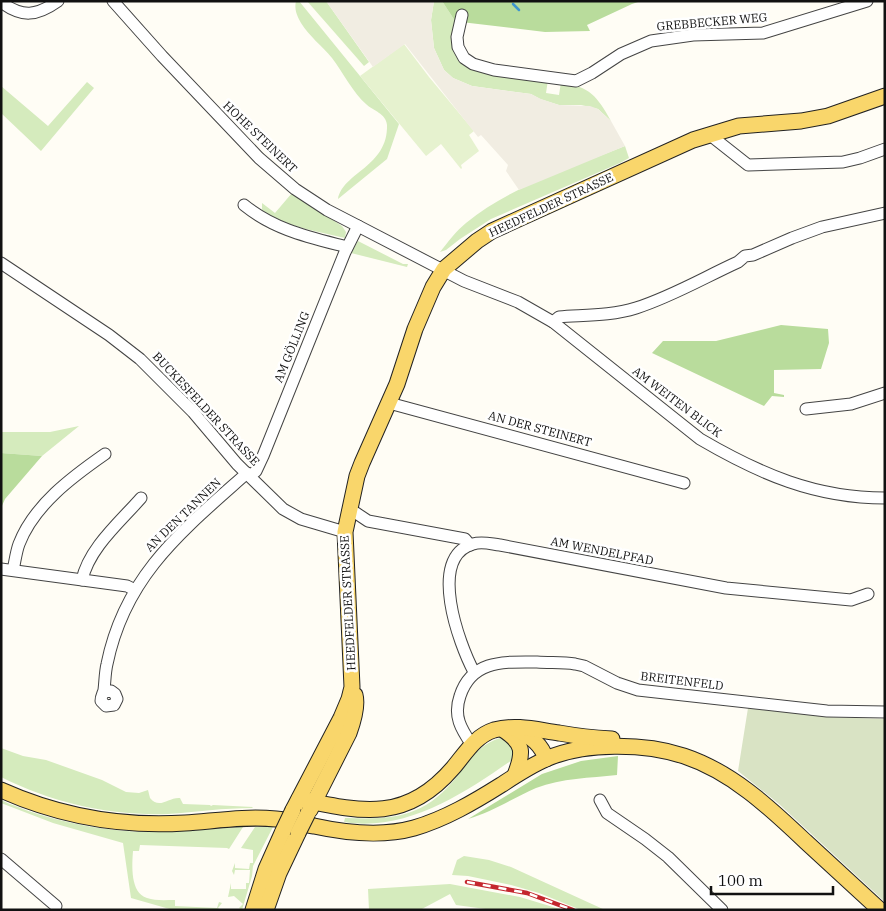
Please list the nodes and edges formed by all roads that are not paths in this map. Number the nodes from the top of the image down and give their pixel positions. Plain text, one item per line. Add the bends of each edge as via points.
1 (58, 1) edge
2 (113, 1) edge
3 (867, 1) edge
4 (1, 2) edge
5 (462, 15) dead end
6 (885, 96) edge
7 (710, 135) junction
8 (885, 149) edge
9 (244, 205) dead end
10 (885, 213) edge
11 (358, 226) junction
12 (347, 247) junction
13 (1, 263) edge
14 (444, 269) junction
15 (553, 322) junction
16 (885, 393) edge
17 (388, 403) junction
18 (806, 409) dead end
19 (106, 454) dead end
20 (248, 475) junction
21 (684, 483) dead end
22 (141, 498) dead end
23 (885, 498) edge
24 (348, 511) junction
25 (345, 532) junction
26 (470, 545) junction
27 (7, 570) edge
28 (82, 580) junction
29 (135, 590) junction
30 (868, 594) dead end
31 (474, 672) junction
32 (104, 692) dead end
33 (885, 712) edge
34 (508, 728) junction
35 (540, 730) junction
36 (472, 745) junction
37 (668, 751) junction
38 (548, 758) junction
39 (516, 776) junction
40 (1, 790) edge
41 (600, 800) dead end
42 (303, 806) junction
43 (291, 832) junction
44 (1, 859) edge
45 (56, 906) dead end
46 (253, 910) edge
47 (266, 910) edge
48 (722, 910) edge
49 (880, 910) edge

1 - 4 street via 45,10 30,14 14,11
2 - 11 street, HOHE STEINERT via 259,158 295,189
3 - 5 street, GREBBECKER WEG via 763,33 693,35 651,41 621,54 576,81 494,70 473,64 464,58 458,47
6 - 7 main road, HEEDFELDER STRASSE via 818,118 739,126
7 - 8 street via 748,165 843,162
7 - 14 main road, HEEDFELDER STRASSE via 492,231
9 - 12 street via 277,226
10 - 15 street via 822,227 792,238 745,256 713,274 635,308 608,314 559,317
11 - 12 street, AM GÖLLING
11 - 14 street, HOHE STEINERT
12 - 20 street, AM GÖLLING via 270,441 256,471
13 - 20 street, BUCKESFELDER STRASSE via 140,359 193,412
14 - 15 street, AM WEITEN BLICK via 518,302
14 - 17 main road, HEEDFELDER STRASSE via 420,316
15 - 23 street, AM WEITEN BLICK via 679,423 727,455 799,486 842,496
16 - 18 street via 851,404
17 - 21 street, AN DER STEINERT
17 - 24 main road, HEEDFELDER STRASSE via 362,463
19 - 27 street via 67,483 34,518
20 - 25 street, BUCKESFELDER STRASSE via 291,514
20 - 29 street, AN DEN TANNEN via 166,547
22 - 28 street via 101,544
24 - 25 main road, HEEDFELDER STRASSE
24 - 26 street via 368,521 465,538
25 - 42 main road, HEEDFELDER STRASSE via 352,687 356,700 351,727
26 - 30 street, AM WENDELPFAD via 481,542 726,588 851,600
26 - 31 street via 452,562 449,580 458,636
27 - 28 street
28 - 29 street
29 - 32 street, AN DEN TANNEN via 111,645
31 - 33 street, BREITENFELD via 488,665 504,663 567,662 584,666 638,690 821,710
31 - 36 street via 462,688 457,703 458,722
34 - 35 main road
34 - 36 main road via 488,733
34 - 38 main road via 536,742
34 - 39 main road via 521,748
35 - 37 main road via 657,744
35 - 38 main road via 552,745 552,754
36 - 42 main road via 432,789 400,806 376,810
37 - 38 main road via 605,746
37 - 49 main road via 709,767 738,784 767,806
38 - 39 main road
39 - 40 main road via 434,821 414,828 378,833 351,832 277,819 159,824 89,818 50,809
41 - 48 street via 607,813 668,857
42 - 43 main road, HEEDFELDER STRASSE, bridge
43 - 46 main road, HEEDFELDER STRASSE via 260,886
43 - 47 main road, HEEDFELDER STRASSE
44 - 45 street

